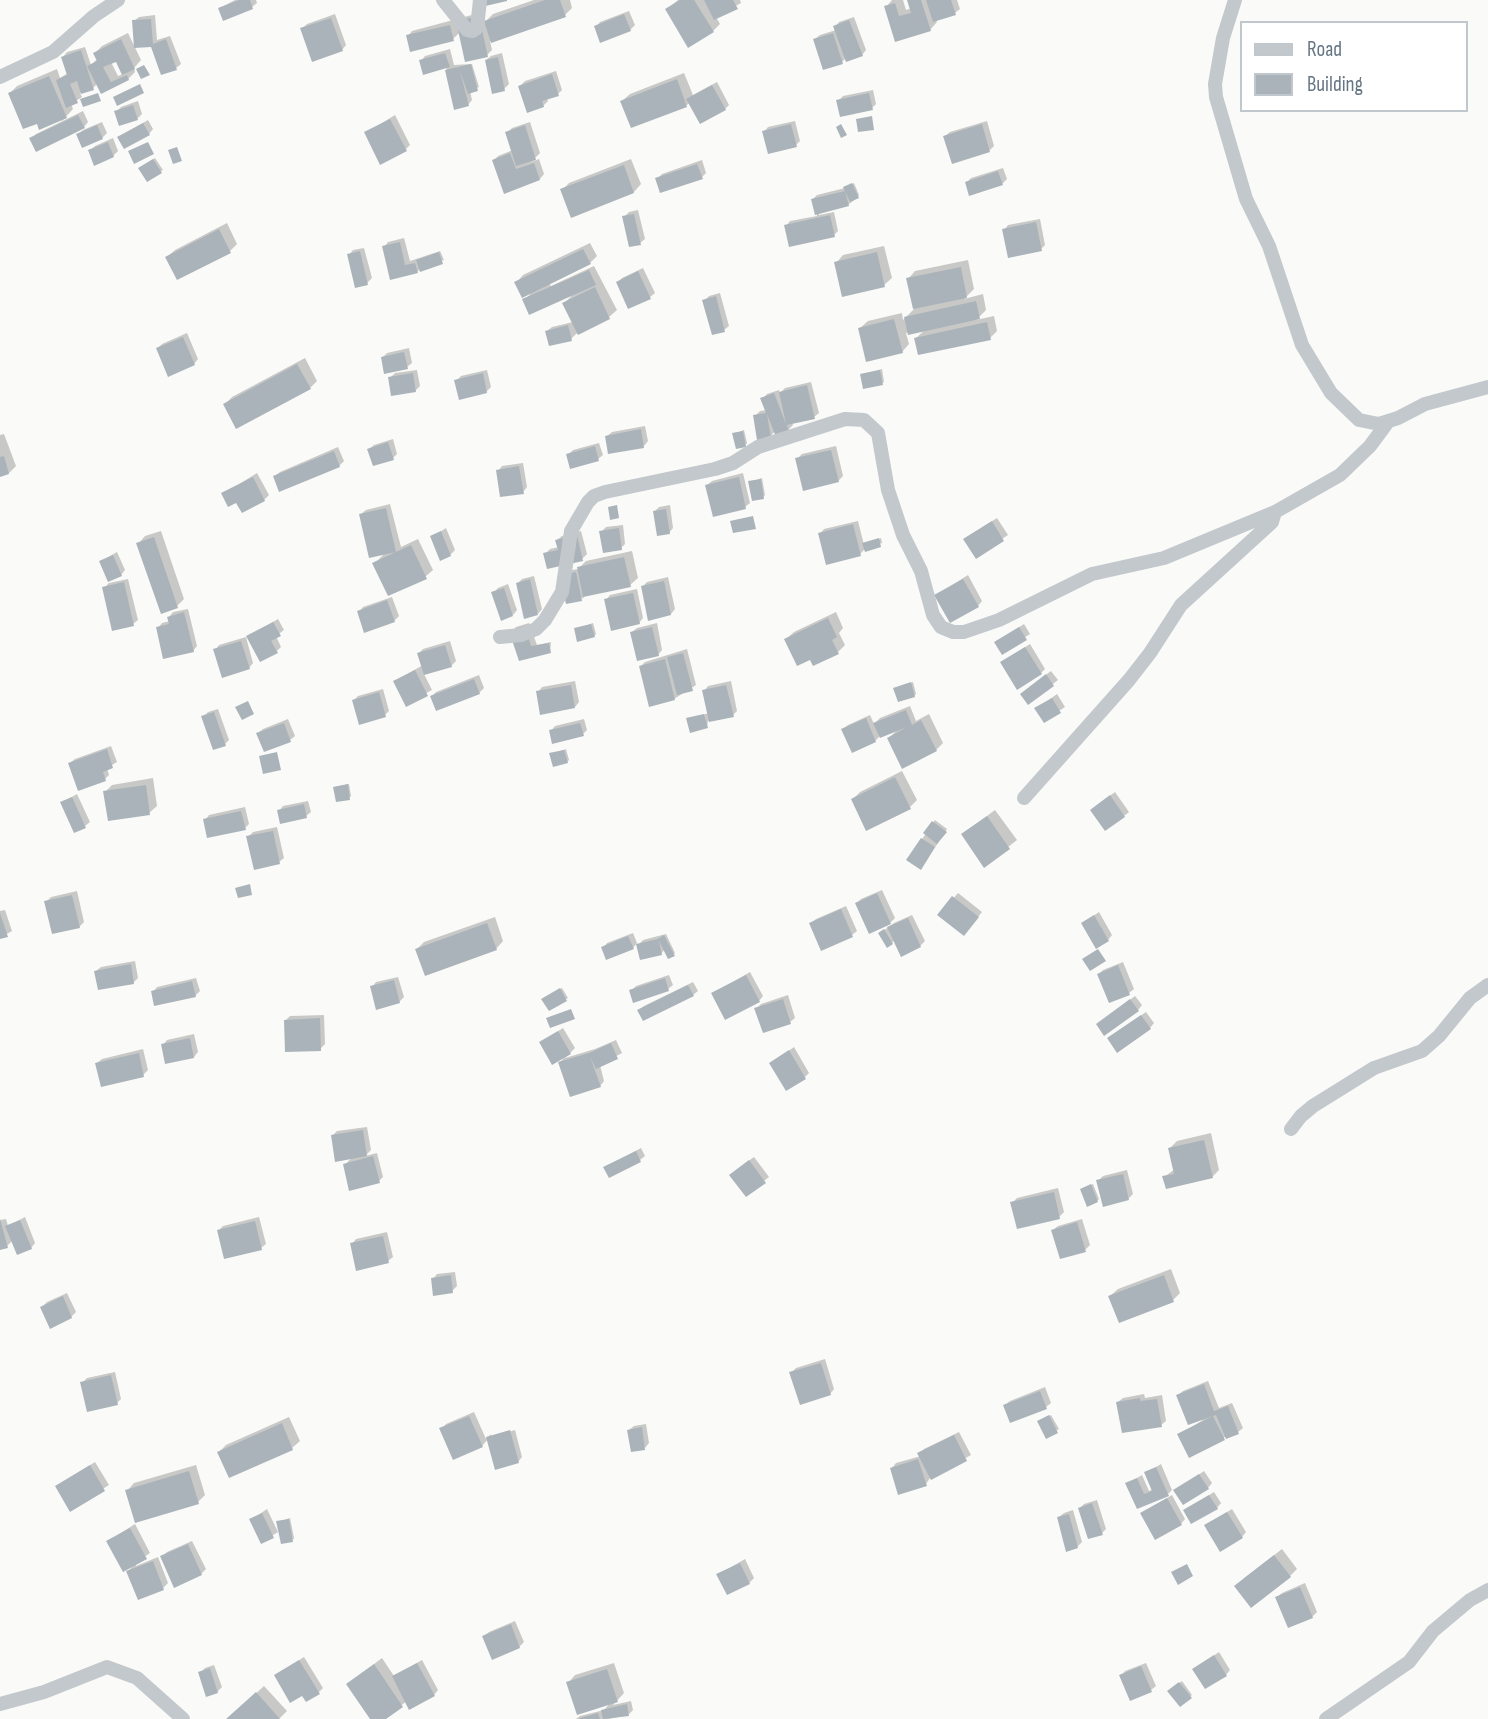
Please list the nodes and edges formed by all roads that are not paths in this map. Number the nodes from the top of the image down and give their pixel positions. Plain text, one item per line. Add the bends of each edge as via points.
1 (118, 0) edge
2 (443, 0) edge
3 (480, 0) edge
4 (1235, 0) edge
5 (0, 77) edge
6 (1488, 387) edge
7 (1387, 423) junction
8 (1275, 512) junction
9 (500, 637) dead end
10 (1024, 798) dead end
11 (1488, 985) edge
12 (1291, 1129) dead end
13 (1488, 1590) edge
14 (0, 1704) edge
15 (183, 1719) edge
16 (1326, 1719) edge

1 - 5 street via 53,52
2 - 3 street via 467,30 473,31
4 - 7 street via 1215,84 1245,199 1269,246 1302,345 1331,393 1359,421
6 - 7 street via 1425,404
7 - 8 street via 1340,475
8 - 9 street via 1164,558 1092,574 999,620 953,632 941,627 933,615 888,490 878,433 863,420 845,419 758,447 715,469 594,496 571,531 562,592 545,621 520,635
8 - 10 street via 1272,522 1181,605 1136,671
11 - 12 street via 1470,998 1422,1051 1374,1068 1313,1107
13 - 16 street via 1433,1631 1409,1662
14 - 15 street via 107,1667 137,1678

